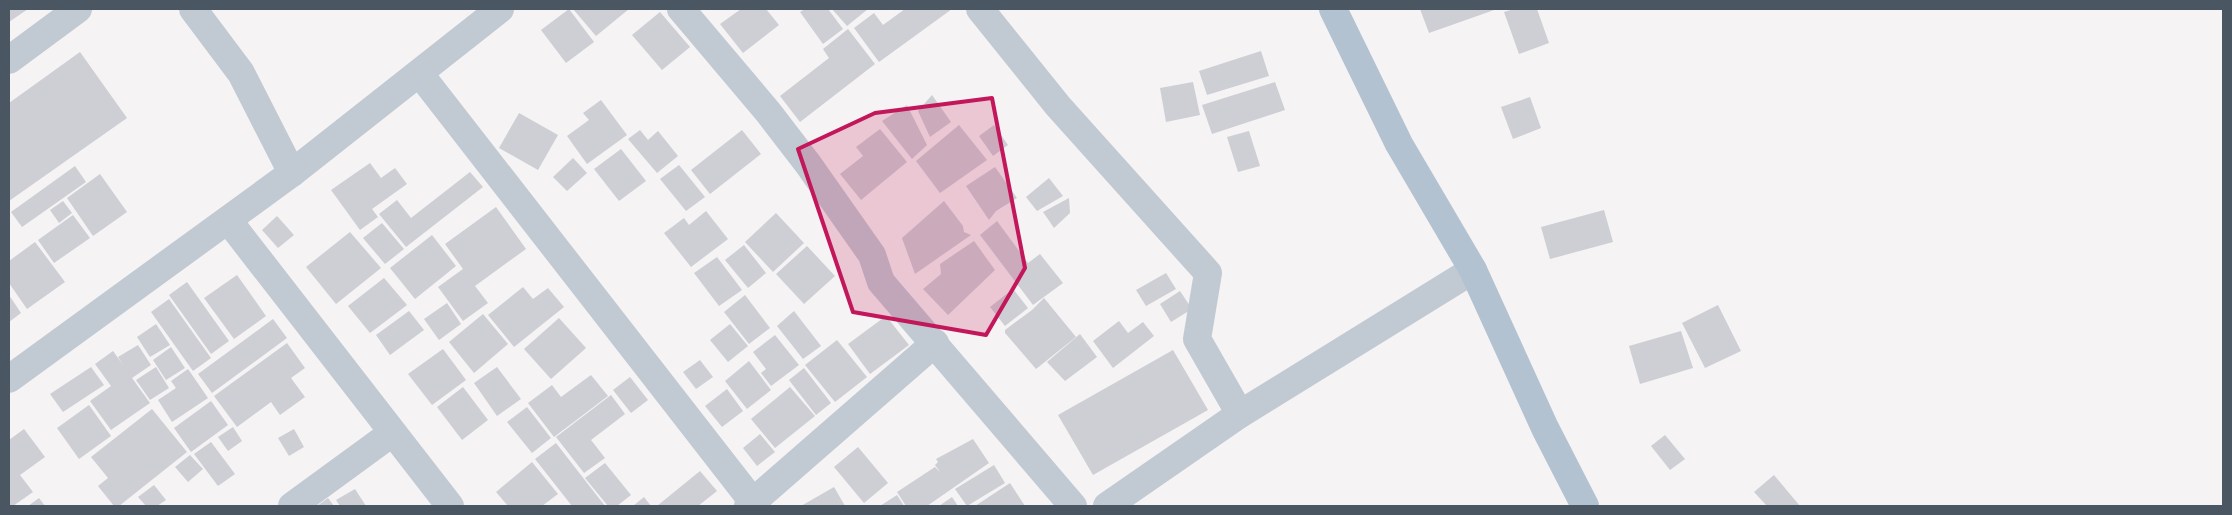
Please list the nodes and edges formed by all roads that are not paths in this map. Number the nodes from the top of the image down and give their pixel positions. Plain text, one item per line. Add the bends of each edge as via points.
1 (78, 9) edge
2 (192, 9) edge
3 (500, 9) edge
4 (681, 9) edge
5 (980, 9) edge
6 (1333, 9) edge
7 (9, 60) edge
8 (420, 74) junction
9 (292, 173) junction
10 (228, 220) junction
11 (1473, 270) junction
12 (935, 343) junction
13 (9, 379) edge
14 (1240, 414) junction
15 (392, 433) junction
16 (751, 504) edge
17 (292, 506) edge
18 (450, 506) edge
19 (1073, 506) edge
20 (1107, 506) edge
21 (1584, 506) edge

1 - 7 street
2 - 9 street via 241,73
3 - 8 street
4 - 12 street via 808,164 872,254 881,282
5 - 14 street via 1058,106 1208,273 1197,339
6 - 11 main road via 1399,144
8 - 9 street
8 - 16 street
9 - 10 street
10 - 13 street
10 - 15 street
11 - 14 street
11 - 21 main road
12 - 16 street
12 - 19 street
14 - 20 street
15 - 17 street
15 - 18 street

